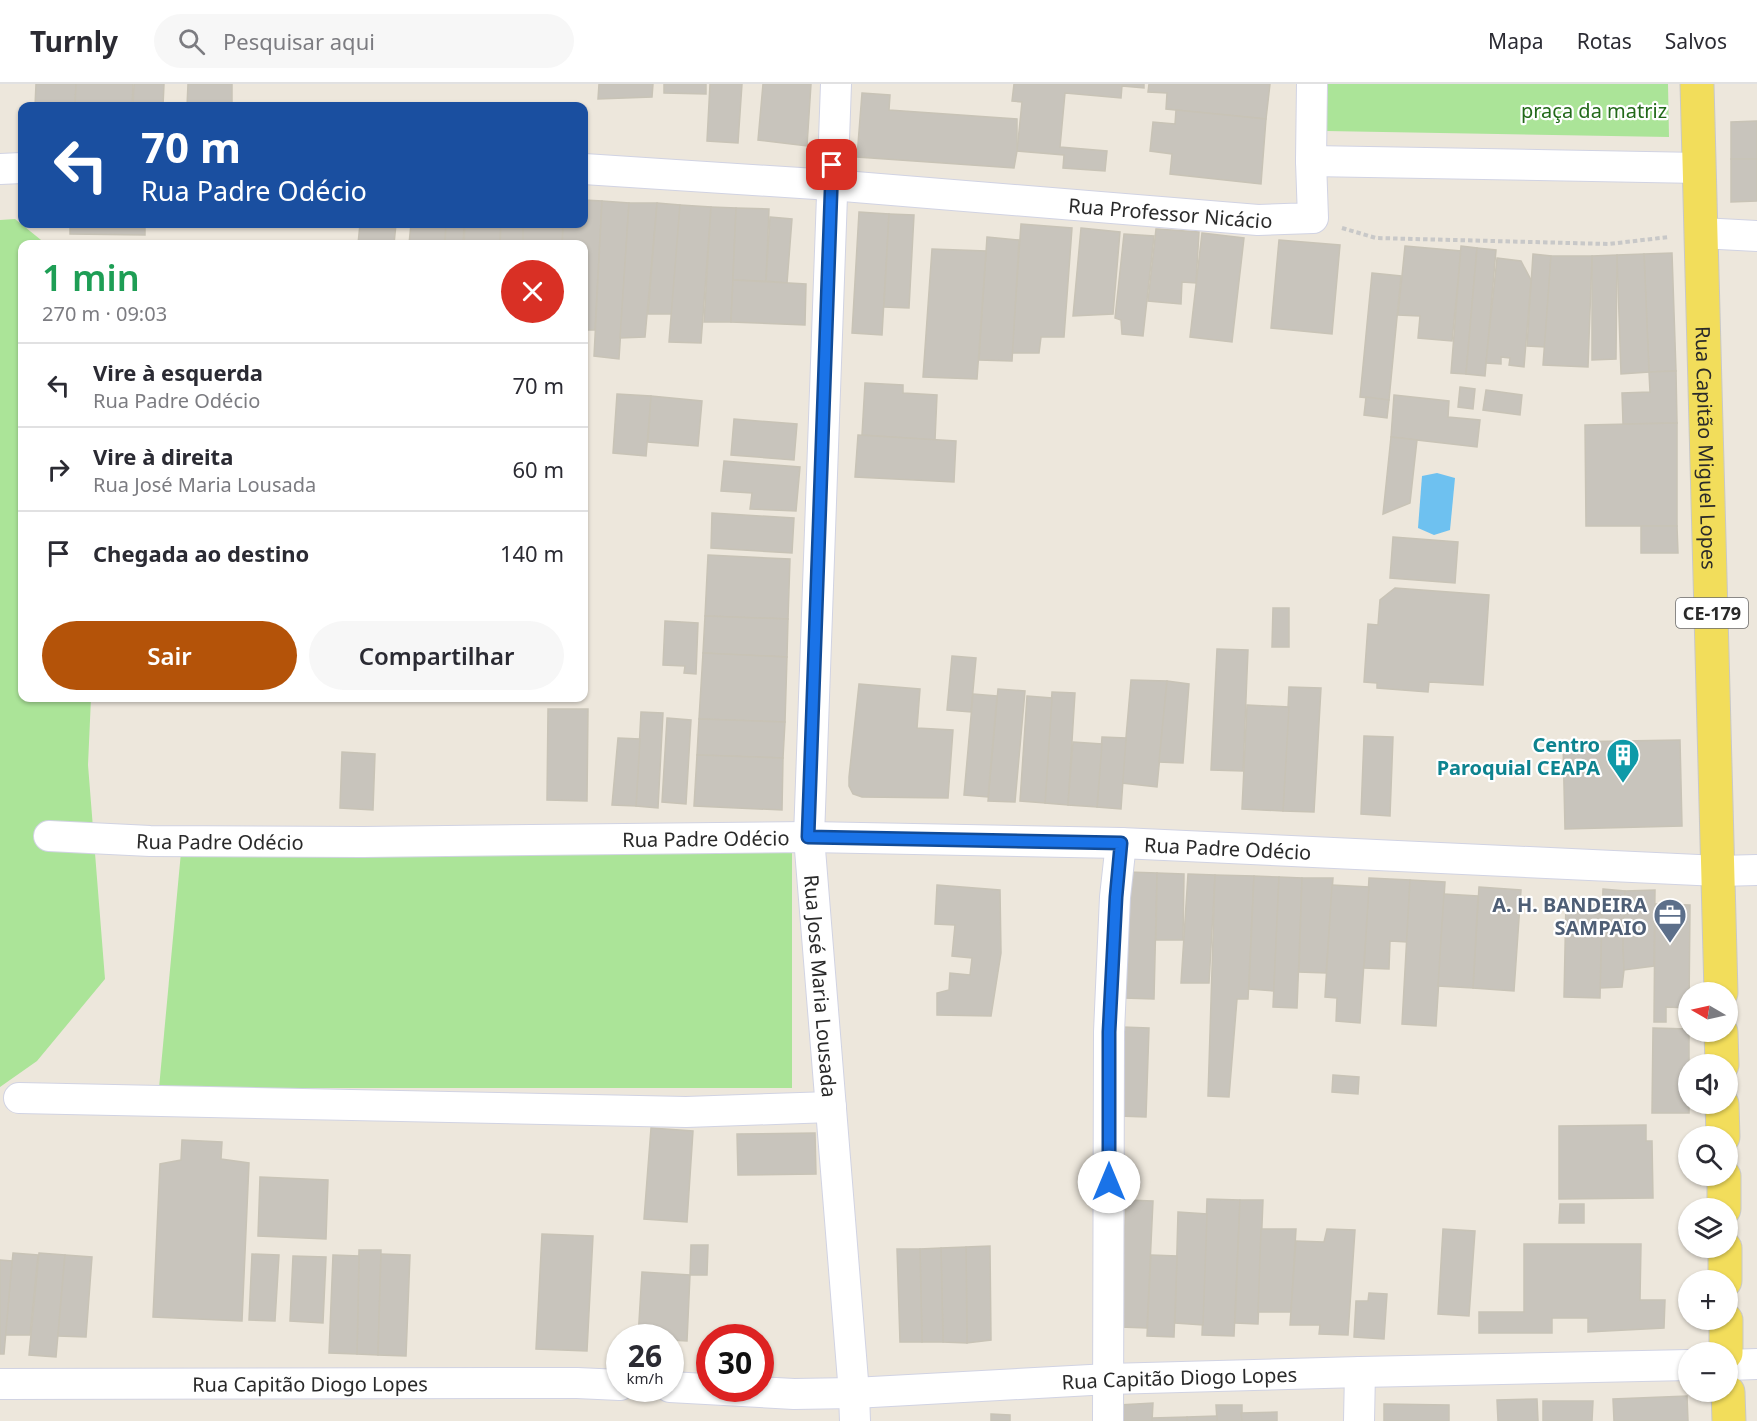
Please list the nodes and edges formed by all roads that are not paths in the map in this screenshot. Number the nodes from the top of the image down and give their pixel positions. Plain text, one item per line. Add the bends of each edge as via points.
1 (836, 84) edge
2 (1312, 84) edge
3 (1697, 84) edge
4 (1311, 161) junction
5 (0, 168) edge
6 (18, 168) edge
7 (1700, 168) junction
8 (588, 169) edge
9 (831, 185) junction
10 (1701, 232) junction
11 (1757, 237) edge
12 (50, 836) dead end
13 (808, 837) junction
14 (1121, 843) junction
15 (1757, 870) edge
16 (1719, 871) junction
17 (1721, 982) edge
18 (19, 1098) dead end
19 (831, 1107) junction
20 (1757, 1364) edge
21 (1678, 1365) edge
22 (1738, 1365) edge
23 (1360, 1372) junction
24 (1109, 1379) junction
25 (0, 1384) edge
26 (606, 1384) edge
27 (684, 1388) edge
28 (1728, 1402) edge
29 (854, 1407) edge
30 (1108, 1421) edge
31 (1359, 1421) edge
32 (1729, 1421) edge

1 - 9 street, Rua José Maria Lousada
2 - 4 street
3 - 7 main road, Rua Capitão Miguel Lopes / CE-179
4 - 7 street
4 - 9 street, Rua Professor Nicácio via 1313,219 1258,220
5 - 6 street
7 - 10 main road, Rua Capitão Miguel Lopes / CE-179
8 - 9 street, Rua Professor Nicácio
9 - 13 street, Rua José Maria Lousada
10 - 11 street
10 - 16 main road, Rua Capitão Miguel Lopes / CE-179
12 - 13 street, Rua Padre Odécio via 328,842
13 - 14 street, Rua Padre Odécio
13 - 19 street, Rua José Maria Lousada
14 - 16 street, Rua Padre Odécio
14 - 24 street via 1109,1032
15 - 16 street, Rua Padre Odécio
16 - 17 main road, Rua Capitão Miguel Lopes / CE-179
18 - 19 street via 686,1112
19 - 29 street, Rua José Maria Lousada
20 - 22 street
21 - 23 street, Rua Capitão Diogo Lopes
23 - 24 street, Rua Capitão Diogo Lopes
23 - 31 street
24 - 29 street, Rua Capitão Diogo Lopes
24 - 30 street
25 - 26 street, Rua Capitão Diogo Lopes
27 - 29 street, Rua Capitão Diogo Lopes via 794,1394
28 - 32 main road

